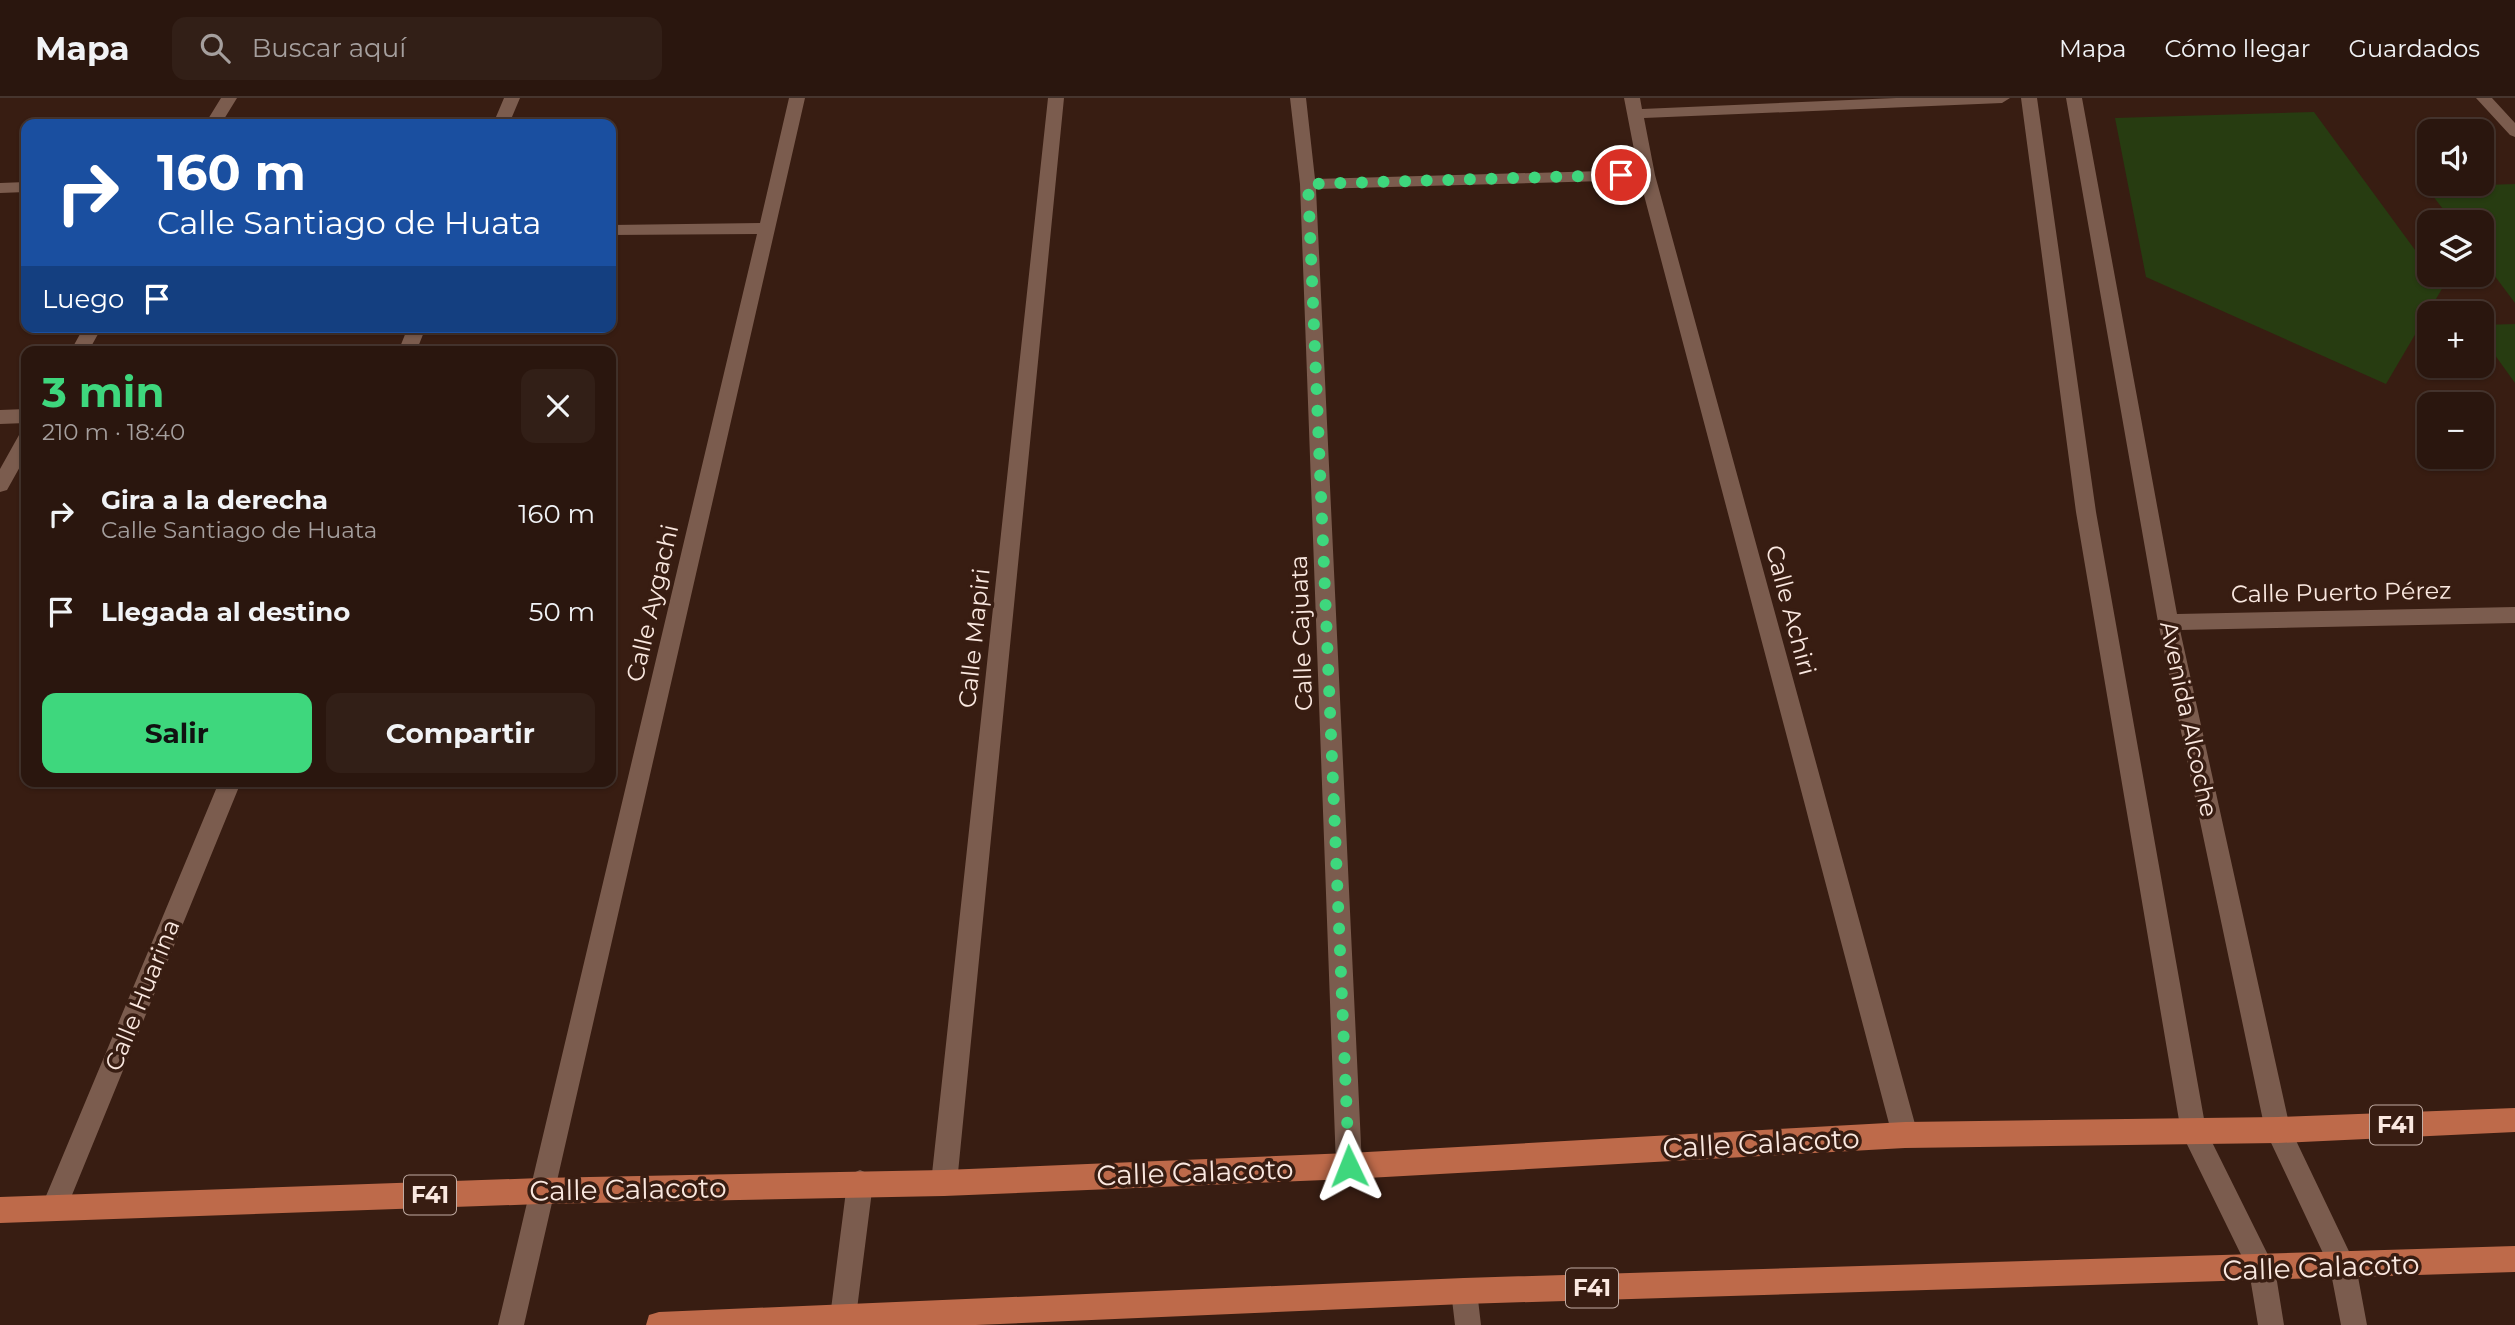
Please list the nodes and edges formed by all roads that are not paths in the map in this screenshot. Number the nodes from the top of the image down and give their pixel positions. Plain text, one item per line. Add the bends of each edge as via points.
1 (229, 98) edge
2 (512, 98) edge
3 (797, 98) edge
4 (1056, 98) edge
5 (1298, 98) edge
6 (2003, 98) edge
7 (2029, 98) edge
8 (2074, 98) edge
9 (2484, 98) edge
10 (1634, 106) edge
11 (216, 119) edge
12 (503, 119) edge
13 (2515, 132) edge
14 (1647, 175) junction
15 (1308, 184) junction
16 (21, 187) edge
17 (0, 188) edge
18 (767, 228) junction
19 (616, 230) edge
20 (21, 416) edge
21 (0, 417) edge
22 (21, 449) edge
23 (0, 485) edge
24 (2515, 615) edge
25 (2168, 622) junction
26 (227, 787) edge
27 (2515, 1121) edge
28 (2278, 1130) junction
29 (2194, 1132) junction
30 (1905, 1135) junction
31 (1349, 1166) junction
32 (860, 1183) junction
33 (944, 1183) junction
34 (541, 1191) junction
35 (54, 1208) junction
36 (0, 1210) edge
37 (2515, 1259) edge
38 (2343, 1266) junction
39 (2262, 1269) junction
40 (1464, 1291) junction
41 (842, 1322) edge
42 (511, 1325) edge
43 (659, 1325) edge
44 (1468, 1325) edge
45 (2271, 1325) edge
46 (2354, 1325) edge

1 - 11 street
2 - 12 street
3 - 18 street, Calle Aygachi
4 - 33 street, Calle Mapiri
5 - 15 street, Calle Cajuata
6 - 10 street
7 - 29 street via 2085,512
8 - 25 street, Avenida Alcoche
9 - 13 street
10 - 14 street, Calle Achiri
14 - 15 street
14 - 30 street, Calle Achiri
15 - 31 street, Calle Cajuata
16 - 17 street
18 - 19 street
18 - 34 street, Calle Aygachi
20 - 21 street
22 - 23 street
24 - 25 street, Calle Puerto Pérez
25 - 28 street, Avenida Alcoche
26 - 35 street, Calle Huarina
27 - 28 main road, Calle Calacoto / F41
28 - 29 main road, Calle Calacoto / F41
28 - 38 street, Avenida Alcoche
29 - 30 main road, Calle Calacoto / F41
29 - 39 street
30 - 31 main road, Calle Calacoto / F41
31 - 33 main road, Calle Calacoto / F41
32 - 33 main road, Calle Calacoto / F41
32 - 34 main road, Calle Calacoto / F41
32 - 41 street
34 - 35 main road, Calle Calacoto / F41
34 - 42 street, Calle Aygachi
35 - 36 main road, Calle Calacoto / F41
37 - 38 main road, Calle Calacoto / F41
38 - 39 main road, Calle Calacoto / F41
38 - 46 street, Avenida Alcoche
39 - 40 main road, Calle Calacoto / F41
39 - 45 street
40 - 41 main road, Calle Calacoto / F41
40 - 44 street
41 - 43 main road, Calle Calacoto / F41

